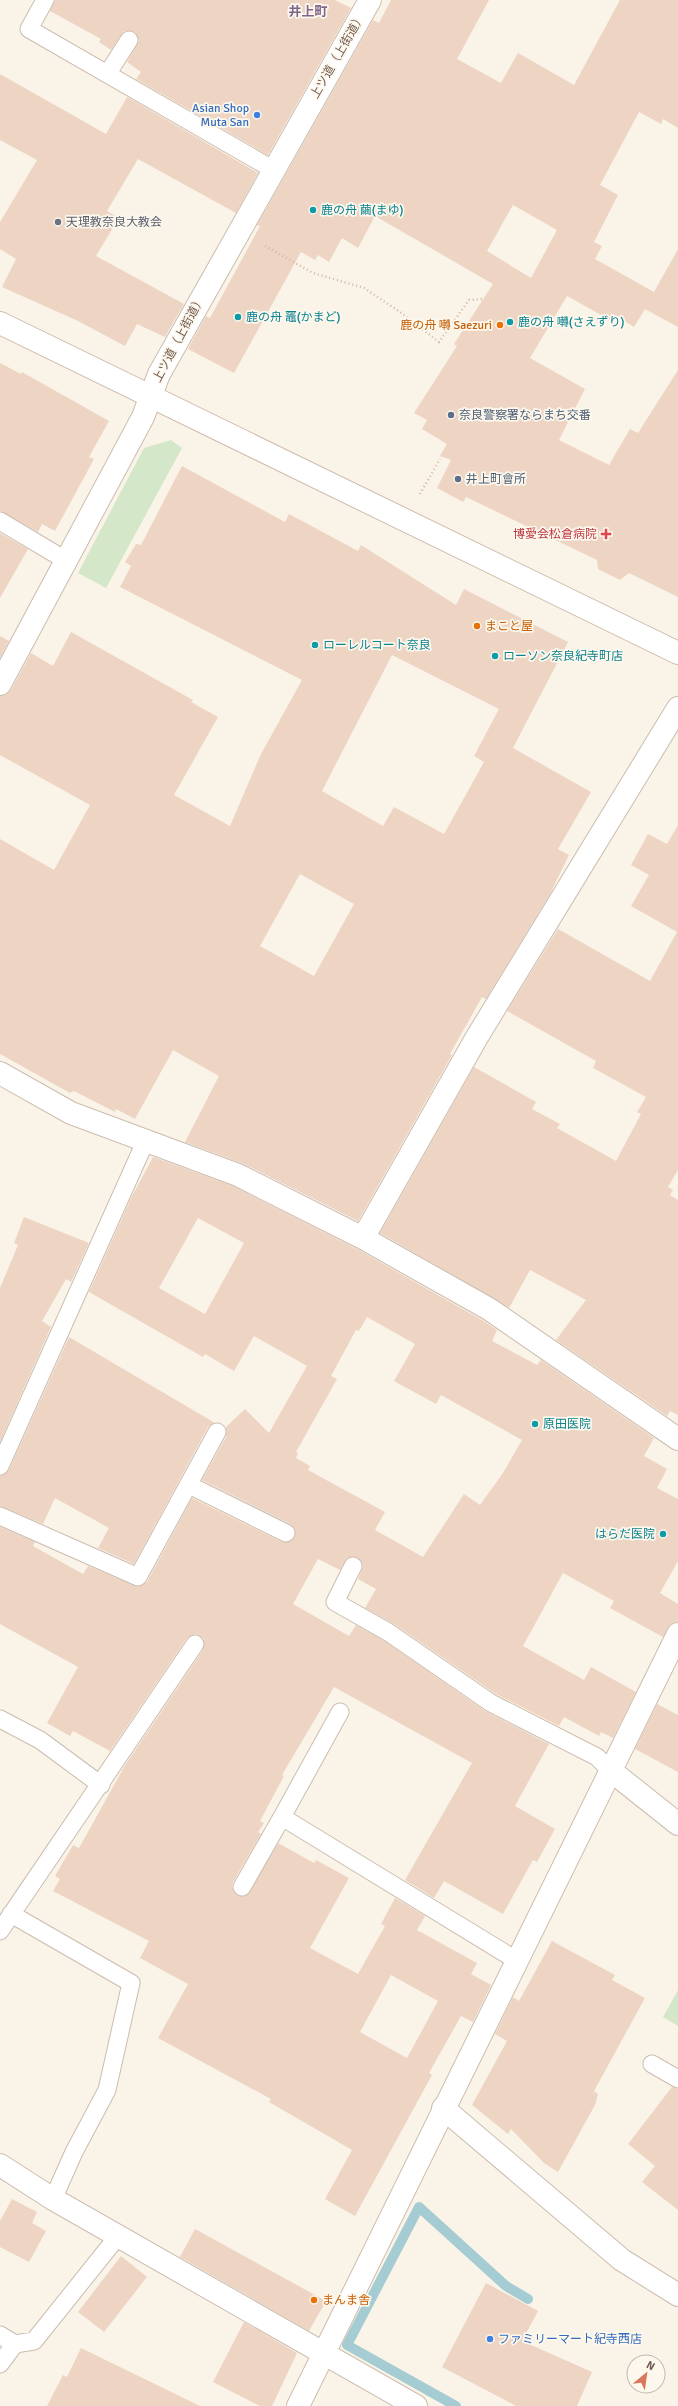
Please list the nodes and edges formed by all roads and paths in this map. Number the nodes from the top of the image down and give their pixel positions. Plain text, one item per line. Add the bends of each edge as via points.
1 (45, 0) edge
2 (370, 0) edge
3 (128, 40) dead end
4 (108, 73) junction
5 (274, 170) junction
6 (239, 231) junction
7 (483, 300) dead end
8 (0, 323) edge
9 (150, 397) junction
10 (440, 458) dead end
11 (419, 496) dead end
12 (0, 522) edge
13 (67, 561) junction
14 (678, 652) edge
15 (0, 684) edge
16 (678, 708) edge
17 (0, 1073) edge
18 (146, 1140) junction
19 (362, 1238) junction
20 (217, 1432) dead end
21 (678, 1439) edge
22 (0, 1466) edge
23 (189, 1485) junction
24 (0, 1516) edge
25 (286, 1533) dead end
26 (353, 1566) dead end
27 (678, 1634) edge
28 (195, 1644) dead end
29 (340, 1712) dead end
30 (0, 1719) edge
31 (610, 1770) junction
32 (101, 1785) junction
33 (282, 1817) junction
34 (678, 1824) edge
35 (242, 1887) dead end
36 (11, 1914) junction
37 (0, 1931) edge
38 (516, 1960) junction
39 (652, 2064) dead end
40 (678, 2079) edge
41 (443, 2108) junction
42 (0, 2165) edge
43 (52, 2199) junction
44 (118, 2236) junction
45 (678, 2295) edge
46 (0, 2335) edge
47 (15, 2344) junction
48 (325, 2352) junction
49 (0, 2364) edge
50 (298, 2406) edge
51 (416, 2406) edge

1 - 4 lane via 29,29
2 - 5 street, 上ツ道（上街道）
3 - 4 lane
4 - 5 lane
5 - 6 street, 上ツ道（上街道）
6 - 7 path via 313,274 364,288 439,342 469,300
6 - 9 street, 上ツ道（上街道） via 159,374
8 - 9 street
9 - 13 street, 上ツ道（上街道） via 143,417
9 - 14 street
10 - 11 path
12 - 13 lane
13 - 15 street, 上ツ道（上街道）
16 - 19 street via 477,1037
17 - 18 street via 71,1113
18 - 19 street via 238,1175
18 - 22 lane
19 - 21 street via 489,1309
20 - 23 lane
23 - 24 lane via 138,1577
23 - 25 lane
26 - 31 lane via 335,1602 388,1632 491,1703 597,1757
27 - 31 street
28 - 32 lane
29 - 33 lane
30 - 32 lane via 40,1740
31 - 34 street
31 - 38 street
32 - 36 lane
33 - 35 lane
33 - 38 lane
36 - 37 lane
36 - 43 lane via 131,1984 107,2090
38 - 41 street
39 - 40 lane
41 - 45 street via 622,2260
41 - 48 street
42 - 43 street
43 - 44 street
44 - 47 lane via 34,2341
44 - 48 street
46 - 47 lane
47 - 49 lane
48 - 50 street
48 - 51 street

